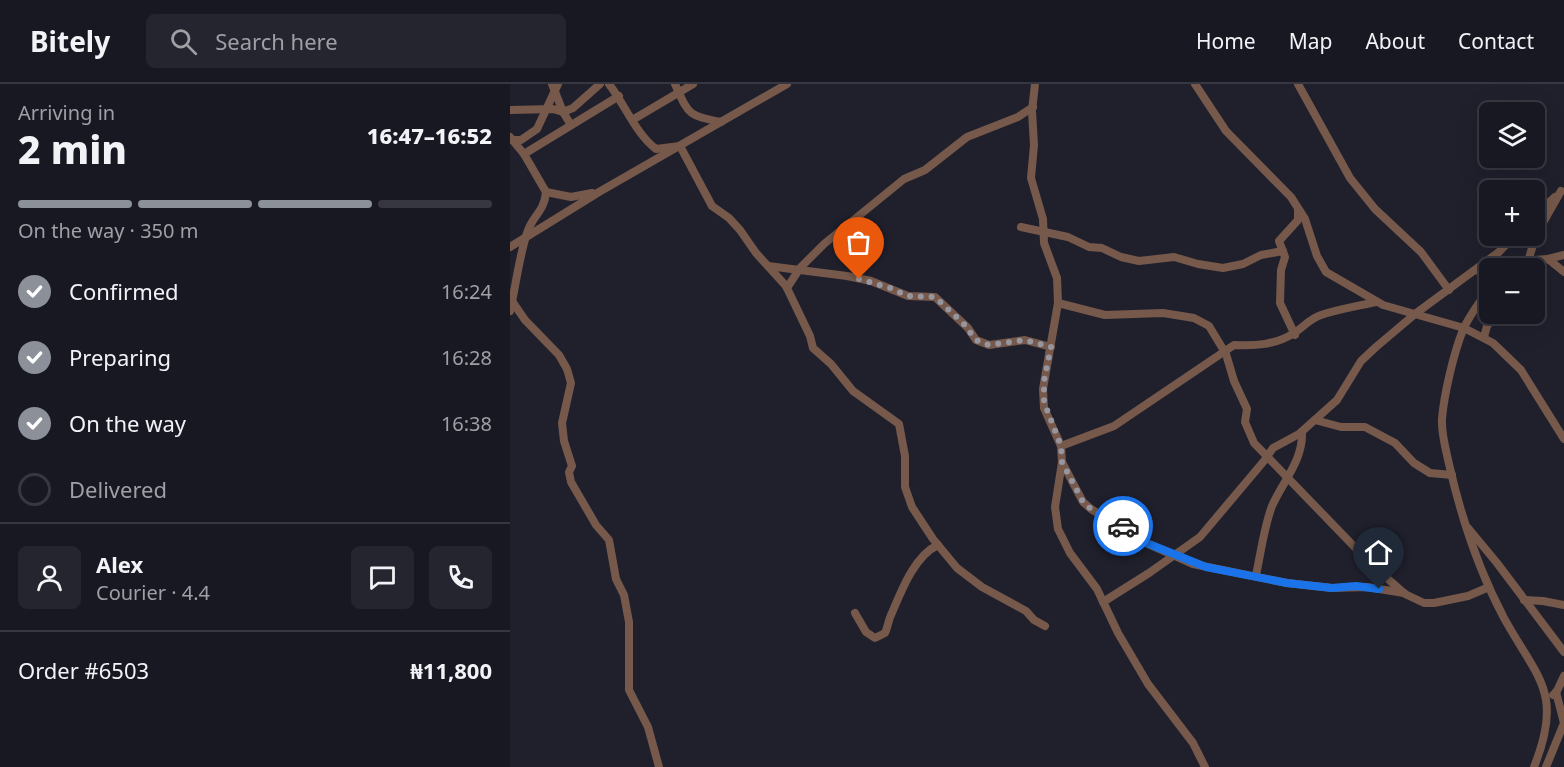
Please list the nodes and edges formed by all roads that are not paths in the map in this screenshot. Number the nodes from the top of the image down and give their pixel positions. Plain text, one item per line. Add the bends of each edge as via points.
1 (600, 84) edge
2 (609, 84) edge
3 (693, 84) edge
4 (765, 84) edge
5 (787, 84) edge
6 (1035, 84) edge
7 (1195, 84) edge
8 (1298, 84) edge
9 (555, 87) edge
10 (677, 88) edge
11 (772, 92) junction
12 (619, 96) junction
13 (1032, 107) junction
14 (510, 110) edge
15 (544, 111) junction
16 (563, 112) junction
17 (634, 119) junction
18 (721, 122) junction
19 (571, 125) junction
20 (510, 139) edge
21 (680, 146) junction
22 (524, 154) junction
23 (1563, 189) edge
24 (546, 192) junction
25 (599, 192) junction
26 (1297, 206) junction
27 (1545, 206) edge
28 (1022, 227) dead end
29 (1044, 231) junction
30 (526, 235) junction
31 (1506, 246) edge
32 (510, 247) edge
33 (1283, 251) junction
34 (1564, 255) edge
35 (1529, 258) edge
36 (1548, 259) joint
37 (768, 266) junction
38 (800, 268) junction
39 (1479, 271) edge
40 (1564, 272) edge
41 (1470, 273) junction
42 (787, 288) junction
43 (1449, 290) junction
44 (512, 301) junction
45 (1376, 302) junction
46 (1058, 303) junction
47 (1479, 304) edge
48 (510, 311) edge
49 (1415, 314) junction
50 (1489, 324) edge
51 (1464, 328) junction
52 (1294, 334) junction
53 (1484, 337) junction
54 (1051, 347) junction
55 (1225, 352) junction
56 (1315, 420) junction
57 (1302, 432) junction
58 (1564, 439) edge
59 (1061, 446) junction
60 (1268, 455) junction
61 (1062, 462) junction
62 (1452, 475) junction
63 (1289, 479) junction
64 (1464, 524) junction
65 (934, 544) junction
66 (1175, 555) junction
67 (1256, 575) junction
68 (1489, 586) junction
69 (1405, 594) junction
70 (1524, 600) junction
71 (1103, 602) junction
72 (1564, 605) edge
73 (855, 613) dead end
74 (1045, 626) dead end
75 (1564, 652) edge
76 (1564, 676) edge
77 (1556, 692) junction
78 (1548, 699) junction
79 (659, 767) edge
80 (1204, 767) edge
81 (1534, 767) edge
82 (1546, 767) edge

1 - 16 street
2 - 12 street
3 - 10 street
4 - 11 street
5 - 11 street
6 - 13 street
7 - 26 street via 1226,131
8 - 43 street via 1350,178 1375,209 1421,252
9 - 15 street
9 - 16 street
10 - 17 street
10 - 18 street via 692,114
11 - 18 street
12 - 17 street
12 - 19 street
13 - 29 street via 1031,178
13 - 38 street via 1018,117 967,137 926,170 904,179
14 - 15 street
15 - 16 street
15 - 20 street via 537,129 521,140
16 - 19 street
17 - 21 street via 643,139 656,149
18 - 21 street
19 - 22 street
20 - 22 street
21 - 25 street
21 - 37 street via 712,206 729,218
22 - 24 street
23 - 27 street
23 - 35 street via 1536,235
24 - 25 street via 571,197
24 - 30 street via 545,205 531,221
25 - 30 street
26 - 33 street via 1298,220 1280,241
26 - 45 street via 1322,268
28 - 29 street
29 - 33 street via 1139,261 1174,257 1223,268
29 - 46 street via 1045,247 1057,278
30 - 32 street
30 - 44 street
31 - 41 street
33 - 52 street via 1280,303
34 - 36 street
36 - 40 street
37 - 38 street
37 - 42 street
38 - 42 street
38 - 54 street via 871,281 908,296 935,297 976,340 989,345 1015,340
39 - 41 street
41 - 43 street
42 - 65 street via 814,349 853,391 899,424 905,487
43 - 49 street
44 - 48 street
44 - 79 street via 560,355 567,369 571,383 562,423 572,466 571,482 609,540 629,622 629,690 648,727
45 - 49 street
45 - 52 street via 1320,315
46 - 54 street
46 - 55 street via 1105,315 1155,312 1194,318 1209,326
47 - 51 street
49 - 51 street
49 - 56 street via 1362,361 1339,397
50 - 53 street
51 - 53 street
51 - 62 street via 1442,420
52 - 55 street via 1270,344 1234,345
53 - 58 street via 1521,370
54 - 59 street via 1044,402
55 - 59 street via 1114,426
55 - 60 street via 1246,409 1246,424 1254,442
56 - 57 street
56 - 62 street via 1341,427 1360,426 1395,443 1430,473
57 - 60 street
57 - 63 street
59 - 61 street
60 - 63 street
60 - 66 street via 1200,537
61 - 66 street via 1083,502 1091,509
61 - 71 street via 1055,507 1058,530
62 - 64 street
63 - 67 street via 1268,517
63 - 69 street
64 - 68 street
64 - 70 street
65 - 73 street via 901,593 885,633 875,638 866,632
65 - 74 street via 982,587 1026,610
66 - 67 street via 1206,567
66 - 71 street
67 - 69 street via 1287,583 1367,587
68 - 69 street via 1468,596 1434,603
68 - 78 street via 1505,620 1540,673
70 - 72 street
70 - 75 street
71 - 80 street via 1148,684 1187,734
76 - 77 street
77 - 78 street
77 - 82 street via 1564,723
78 - 81 street via 1550,727

